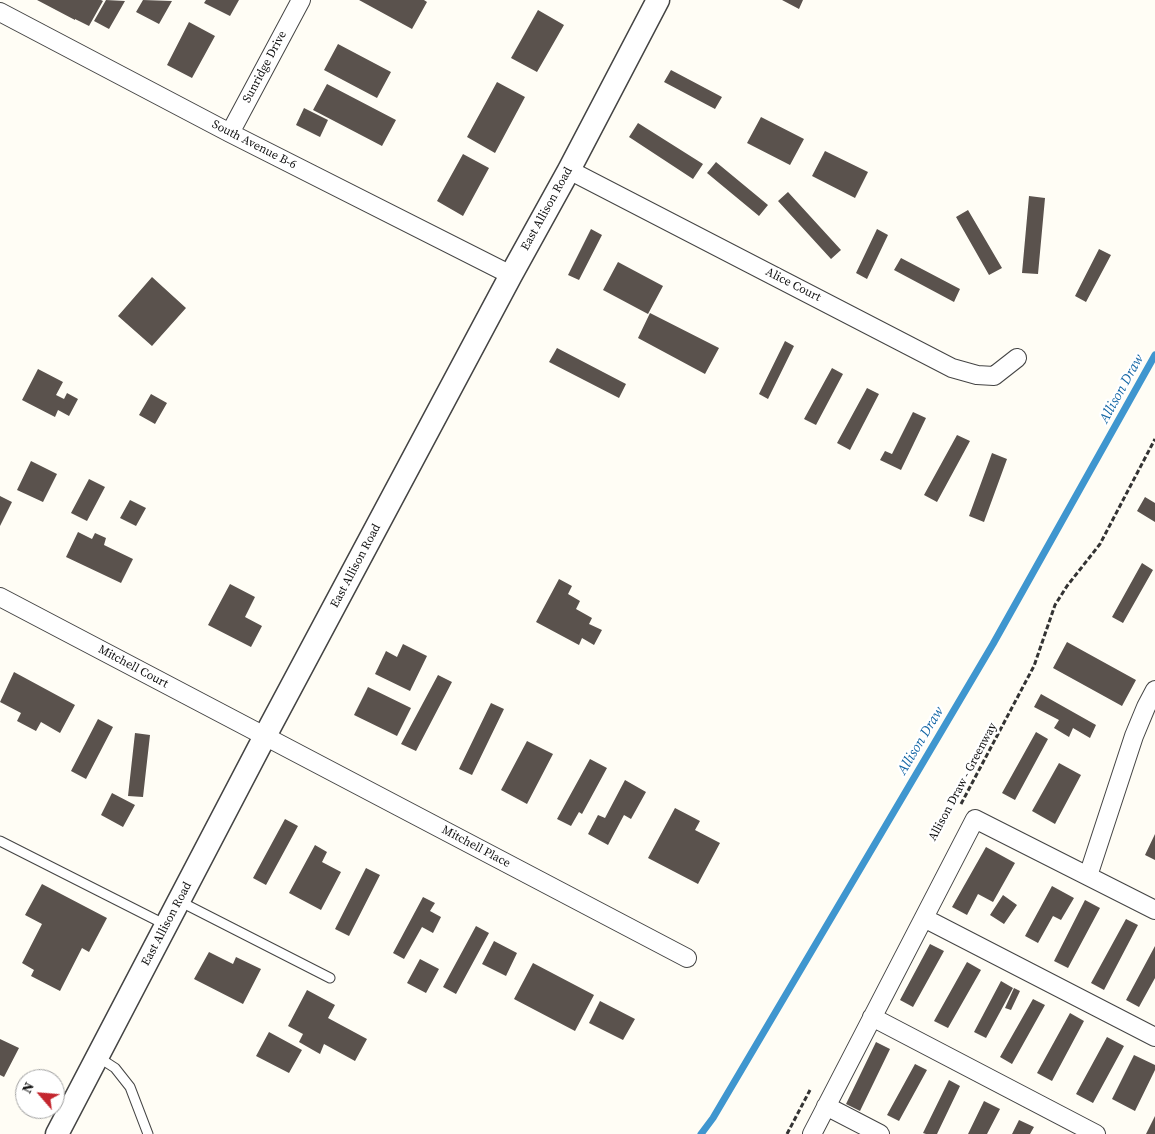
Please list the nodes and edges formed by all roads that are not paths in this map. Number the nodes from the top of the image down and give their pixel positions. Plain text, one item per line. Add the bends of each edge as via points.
1 (301, 0) edge
2 (658, 0) edge
3 (0, 12) edge
4 (230, 133) junction
5 (569, 170) junction
6 (511, 275) junction
7 (1017, 358) dead end
8 (0, 598) edge
9 (1155, 690) edge
10 (265, 736) junction
11 (0, 841) edge
12 (1088, 876) junction
13 (179, 901) junction
14 (1155, 910) edge
15 (924, 918) junction
16 (166, 925) junction
17 (687, 958) dead end
18 (330, 978) dead end
19 (872, 1017) junction
20 (1155, 1037) edge
21 (97, 1057) junction
22 (826, 1106) junction
23 (57, 1134) edge
24 (148, 1134) edge
25 (812, 1134) edge
26 (880, 1134) edge
27 (1096, 1134) edge

1 - 4 street, Sunridge Drive
2 - 5 street, East Allison Road
3 - 4 street, South Avenue B-6
4 - 6 street, South Avenue B-6
5 - 6 street, East Allison Road
5 - 7 street, Alice Court via 952,368 994,376
6 - 10 street, East Allison Road
8 - 10 street, Mitchell Court
9 - 12 street via 1134,736
10 - 13 street, East Allison Road
10 - 17 street, Mitchell Place
11 - 16 lane
12 - 14 street
12 - 15 street via 975,819
13 - 16 street, East Allison Road
13 - 18 lane
15 - 19 street
15 - 20 street
16 - 21 street, East Allison Road
19 - 22 street
19 - 27 street
21 - 23 street, East Allison Road
21 - 24 lane via 115,1068 130,1087
22 - 25 street
22 - 26 street

